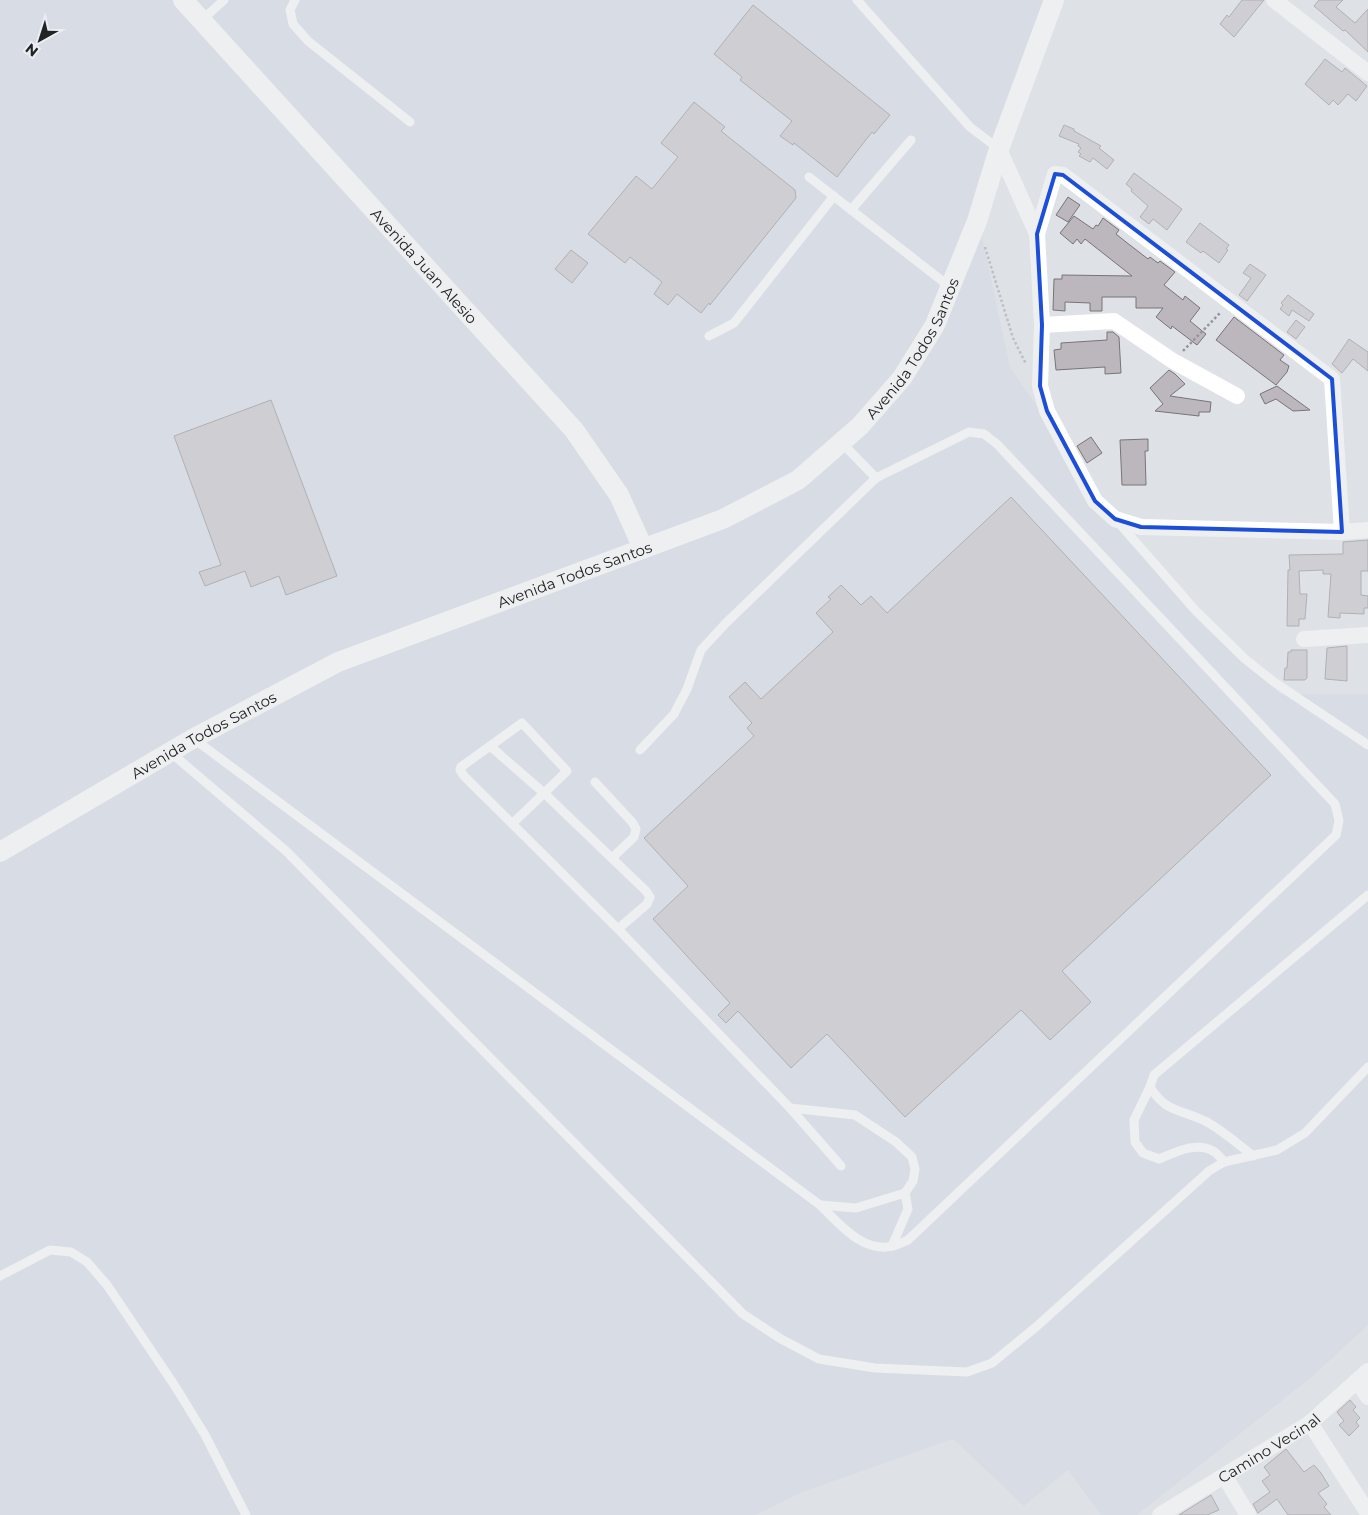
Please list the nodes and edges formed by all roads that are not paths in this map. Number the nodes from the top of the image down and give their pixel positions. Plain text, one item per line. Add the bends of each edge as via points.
1 (184, 0) edge
2 (224, 0) edge
3 (295, 0) edge
4 (857, 0) edge
5 (1054, 0) edge
6 (1274, 0) edge
7 (202, 20) junction
8 (1368, 73) edge
9 (410, 122) dead end
10 (911, 140) dead end
11 (999, 149) junction
12 (809, 176) dead end
13 (834, 196) junction
14 (851, 210) junction
15 (1037, 234) junction
16 (950, 287) junction
17 (1042, 325) junction
18 (710, 336) dead end
19 (1237, 396) dead end
20 (841, 442) junction
21 (876, 478) junction
22 (1115, 519) junction
23 (1368, 530) edge
24 (1342, 532) junction
25 (643, 548) junction
26 (1368, 635) edge
27 (1304, 639) dead end
28 (194, 738) junction
29 (1368, 745) edge
30 (490, 746) junction
31 (640, 750) dead end
32 (170, 752) junction
33 (595, 782) dead end
34 (544, 793) junction
35 (513, 823) junction
36 (0, 852) edge
37 (612, 858) junction
38 (1368, 895) edge
39 (618, 929) junction
40 (1368, 1067) edge
41 (1150, 1087) junction
42 (790, 1108) junction
43 (1253, 1156) junction
44 (1224, 1162) junction
45 (841, 1166) dead end
46 (905, 1193) junction
47 (820, 1205) junction
48 (892, 1246) junction
49 (0, 1276) edge
50 (1363, 1376) edge
51 (1368, 1397) edge
52 (1310, 1423) junction
53 (1224, 1477) junction
54 (1368, 1513) edge
55 (246, 1515) edge
56 (1160, 1515) edge
57 (1248, 1515) edge

1 - 7 street, Avenida Juan Alesio
2 - 7 lane
3 - 9 lane via 290,10 293,24 308,41
4 - 11 lane via 970,127
5 - 11 street, Avenida Todos Santos
6 - 8 street
7 - 25 street, Avenida Juan Alesio via 574,430 619,495
10 - 14 lane
11 - 15 street
11 - 16 street, Avenida Todos Santos via 977,221
12 - 13 lane
13 - 14 lane
13 - 18 lane via 734,323
14 - 16 lane
15 - 17 street
15 - 24 street via 1055,174 1063,175 1332,378
16 - 20 street, Avenida Todos Santos via 935,325 902,378 860,426
17 - 19 street via 1114,321 1173,361
17 - 22 street via 1040,386 1047,410 1095,501
20 - 21 lane
20 - 25 street, Avenida Todos Santos via 798,480 723,519
21 - 31 lane via 701,650 674,714
21 - 48 lane via 969,432 984,434 991,439 1334,804 1339,821 1336,835 908,1240
22 - 24 street via 1141,527
22 - 29 lane via 1196,611 1245,660
23 - 24 street
25 - 28 street, Avenida Todos Santos via 338,662
26 - 27 street
28 - 32 street, Avenida Todos Santos
28 - 47 lane
30 - 34 lane
30 - 34 lane via 519,724 525,725 567,771
30 - 35 lane via 460,770
32 - 36 street, Avenida Todos Santos
32 - 44 lane via 285,850 744,1314 781,1339 820,1359 875,1368 967,1372 992,1363 1209,1171
33 - 37 lane via 636,829 634,837
34 - 35 lane
34 - 37 lane
35 - 39 lane
37 - 39 lane via 650,897 647,904
38 - 41 lane via 1154,1075
39 - 42 lane
40 - 43 lane via 1305,1133 1277,1150
41 - 43 lane via 1168,1108 1206,1121
41 - 44 lane via 1134,1120 1135,1142 1143,1153 1159,1159 1199,1147 1212,1150
42 - 45 lane
42 - 46 lane via 855,1115 896,1142 912,1158 915,1169 913,1182
43 - 44 lane
46 - 47 lane via 856,1208
46 - 48 lane via 908,1209
47 - 48 lane via 855,1239 876,1246
49 - 55 lane via 50,1250 71,1252 87,1262 175,1386 205,1435
50 - 51 street
50 - 52 street, Camino Vecinal
52 - 53 street, Camino Vecinal
52 - 54 street
53 - 56 street, Camino Vecinal
53 - 57 street

